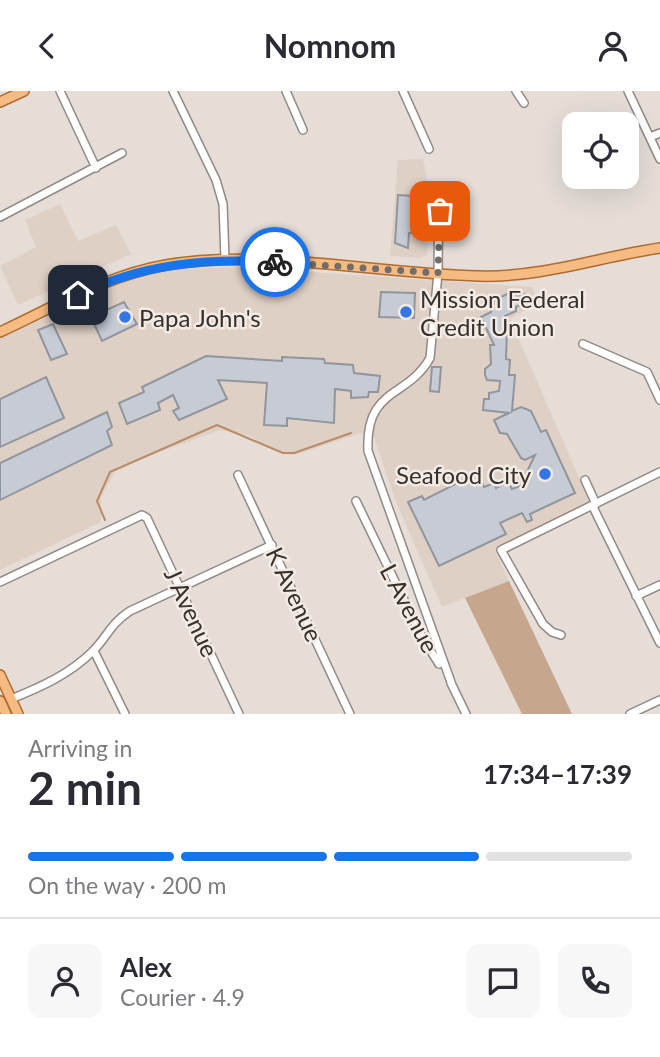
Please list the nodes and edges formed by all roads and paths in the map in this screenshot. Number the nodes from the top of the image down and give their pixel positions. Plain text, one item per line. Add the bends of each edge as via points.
1 (23, 91) edge
2 (60, 91) edge
3 (173, 91) edge
4 (286, 91) edge
5 (403, 91) edge
6 (516, 91) edge
7 (628, 91) edge
8 (0, 102) edge
9 (524, 103) dead end
10 (303, 130) dead end
11 (660, 133) edge
12 (650, 137) junction
13 (429, 149) dead end
14 (122, 153) dead end
15 (660, 159) edge
16 (96, 168) junction
17 (439, 186) dead end
18 (0, 217) edge
19 (660, 248) edge
20 (225, 259) junction
21 (438, 273) junction
22 (0, 333) edge
23 (583, 345) dead end
24 (660, 400) edge
25 (660, 472) edge
26 (238, 475) dead end
27 (585, 480) dead end
28 (356, 501) dead end
29 (594, 506) junction
30 (272, 545) junction
31 (0, 582) edge
32 (660, 585) edge
33 (180, 587) junction
34 (636, 596) junction
35 (561, 635) dead end
36 (660, 643) edge
37 (94, 651) junction
38 (0, 675) edge
39 (452, 685) junction
40 (11, 699) junction
41 (660, 700) edge
42 (0, 701) edge
43 (6, 714) edge
44 (18, 714) edge
45 (125, 714) edge
46 (239, 714) edge
47 (350, 714) edge
48 (466, 714) edge
49 (630, 714) edge

1 - 8 main road
2 - 16 street
3 - 20 street via 223,204
4 - 10 street
5 - 13 street
6 - 9 street
7 - 12 street
11 - 12 street
12 - 15 street
14 - 16 street
16 - 18 street
17 - 21 street
19 - 21 main road via 523,274
20 - 21 main road
20 - 22 main road via 138,272 96,286
21 - 39 street via 430,358 377,407 367,432 368,451
23 - 24 street via 647,372
25 - 29 street
26 - 30 street, K Avenue
27 - 29 street
28 - 39 street, L Avenue via 421,635
29 - 34 street
29 - 35 street via 501,550 544,624
30 - 33 street
30 - 47 street, K Avenue
31 - 33 street, J Avenue via 139,516 147,518
32 - 34 street
33 - 37 street via 114,621
33 - 46 street, J Avenue
34 - 36 street
37 - 40 street via 56,679
37 - 45 street
38 - 40 main road
39 - 48 street, L Avenue
40 - 44 main road
41 - 49 street
42 - 43 main road

